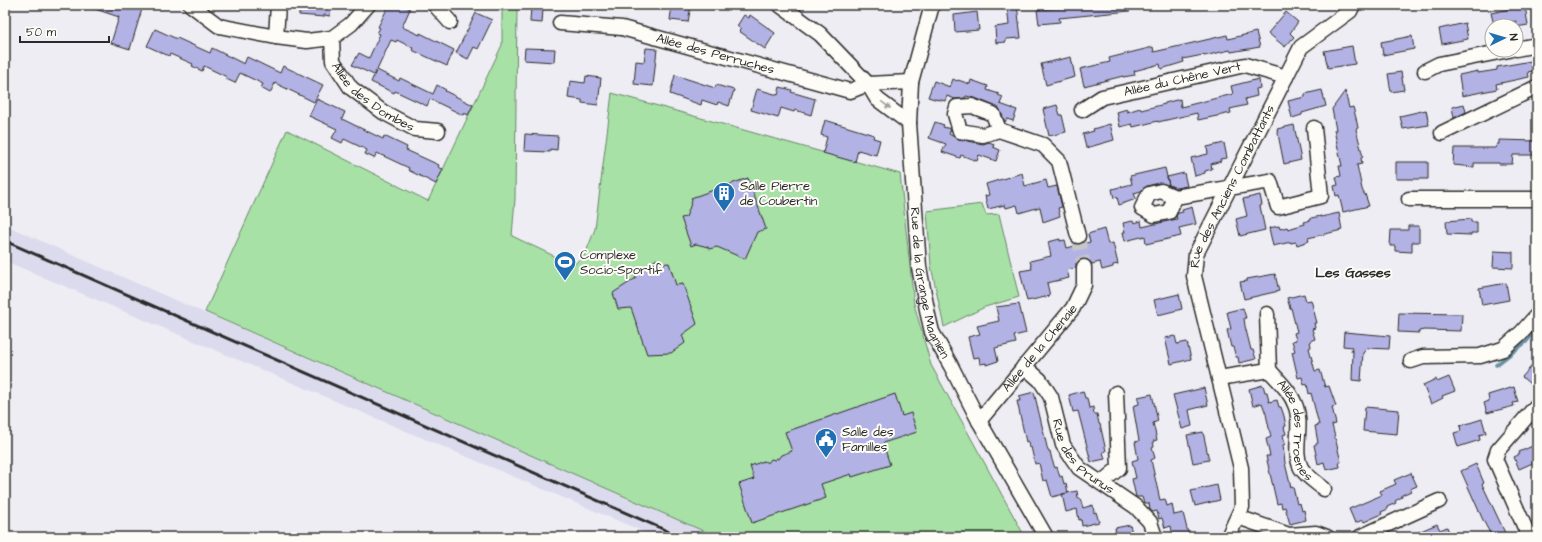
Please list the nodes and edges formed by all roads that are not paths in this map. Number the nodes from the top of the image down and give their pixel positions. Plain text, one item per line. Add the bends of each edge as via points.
1 (191, 5) edge
2 (278, 5) edge
3 (368, 5) edge
4 (435, 5) edge
5 (780, 5) edge
6 (932, 5) edge
7 (1352, 5) edge
8 (450, 22) dead end
9 (560, 23) dead end
10 (276, 37) junction
11 (332, 38) junction
12 (1537, 45) edge
13 (1524, 47) edge
14 (1484, 55) edge
15 (1425, 71) dead end
16 (1286, 77) junction
17 (911, 82) junction
18 (868, 84) junction
19 (1537, 87) edge
20 (1082, 110) dead end
21 (909, 123) junction
22 (1314, 128) dead end
23 (999, 130) dead end
24 (438, 131) dead end
25 (1442, 133) dead end
26 (1230, 188) junction
27 (1175, 197) dead end
28 (1409, 199) dead end
29 (1537, 199) edge
30 (1078, 236) tunnel mouth
31 (1084, 266) tunnel mouth
32 (1267, 314) dead end
33 (1537, 315) edge
34 (1411, 361) dead end
35 (1024, 366) junction
36 (1268, 370) junction
37 (1219, 378) junction
38 (1116, 393) dead end
39 (1537, 405) edge
40 (979, 421) junction
41 (1101, 483) junction
42 (1324, 489) dead end
43 (1439, 501) dead end
44 (1238, 517) junction
45 (1289, 536) edge
46 (1046, 537) edge
47 (1155, 537) edge
48 (1228, 537) edge
49 (1327, 537) edge
50 (1360, 537) edge
51 (1529, 537) edge

1 - 10 street, Allée des Dombes via 219,26
2 - 10 street
3 - 11 street, Allée des Dombes via 351,24
4 - 8 street
5 - 18 street via 820,34
6 - 17 street, Rue de la Grange Magnien
7 - 16 street, Rue des Anciens Combattants via 1350,11 1301,47
9 - 18 street, Allée des Perruches via 622,28 850,91
10 - 11 street, Allée des Dombes via 307,41
11 - 24 street, Allée des Dombes via 333,61 352,88 383,112 415,129
12 - 13 street
14 - 15 street via 1439,64
16 - 20 street, Allée du Chêne Vert via 1245,65 1102,97
16 - 26 street, Rue des Anciens Combattants
17 - 18 street, Allée des Perruches
17 - 21 street, Rue de la Grange Magnien
18 -> 21 street via 877,99
19 - 25 street
21 - 40 street, Rue de la Grange Magnien via 919,267 928,315 932,332
22 - 26 street via 1321,196 1278,207 1270,180
23 - 30 street via 1043,145 1059,162
26 - 27 street
26 - 37 street, Rue des Anciens Combattants via 1196,254 1194,276
28 - 29 street
31 - 35 street, Allée de la Chenaie via 1084,285 1073,308
32 - 36 street, Allée des Troenes
33 - 34 street via 1503,349 1480,356 1423,357
35 - 40 street, Allée de la Chenaie
35 - 41 street, Rue des Prunus via 1040,380 1051,397 1063,445 1078,468
36 - 37 street, Allée des Troenes
36 - 42 street, Allée des Troenes via 1290,394 1296,407 1298,456 1302,469
37 - 44 street, Rue des Anciens Combattants via 1241,468 1242,507
38 - 41 street via 1119,468
39 - 51 street via 1498,450 1495,460
40 - 46 street, Rue de la Grange Magnien
41 - 47 street, Rue des Prunus via 1136,507 1150,522
43 - 50 street
44 - 45 street
44 - 48 street, Rue des Anciens Combattants
45 - 49 street via 1316,533

